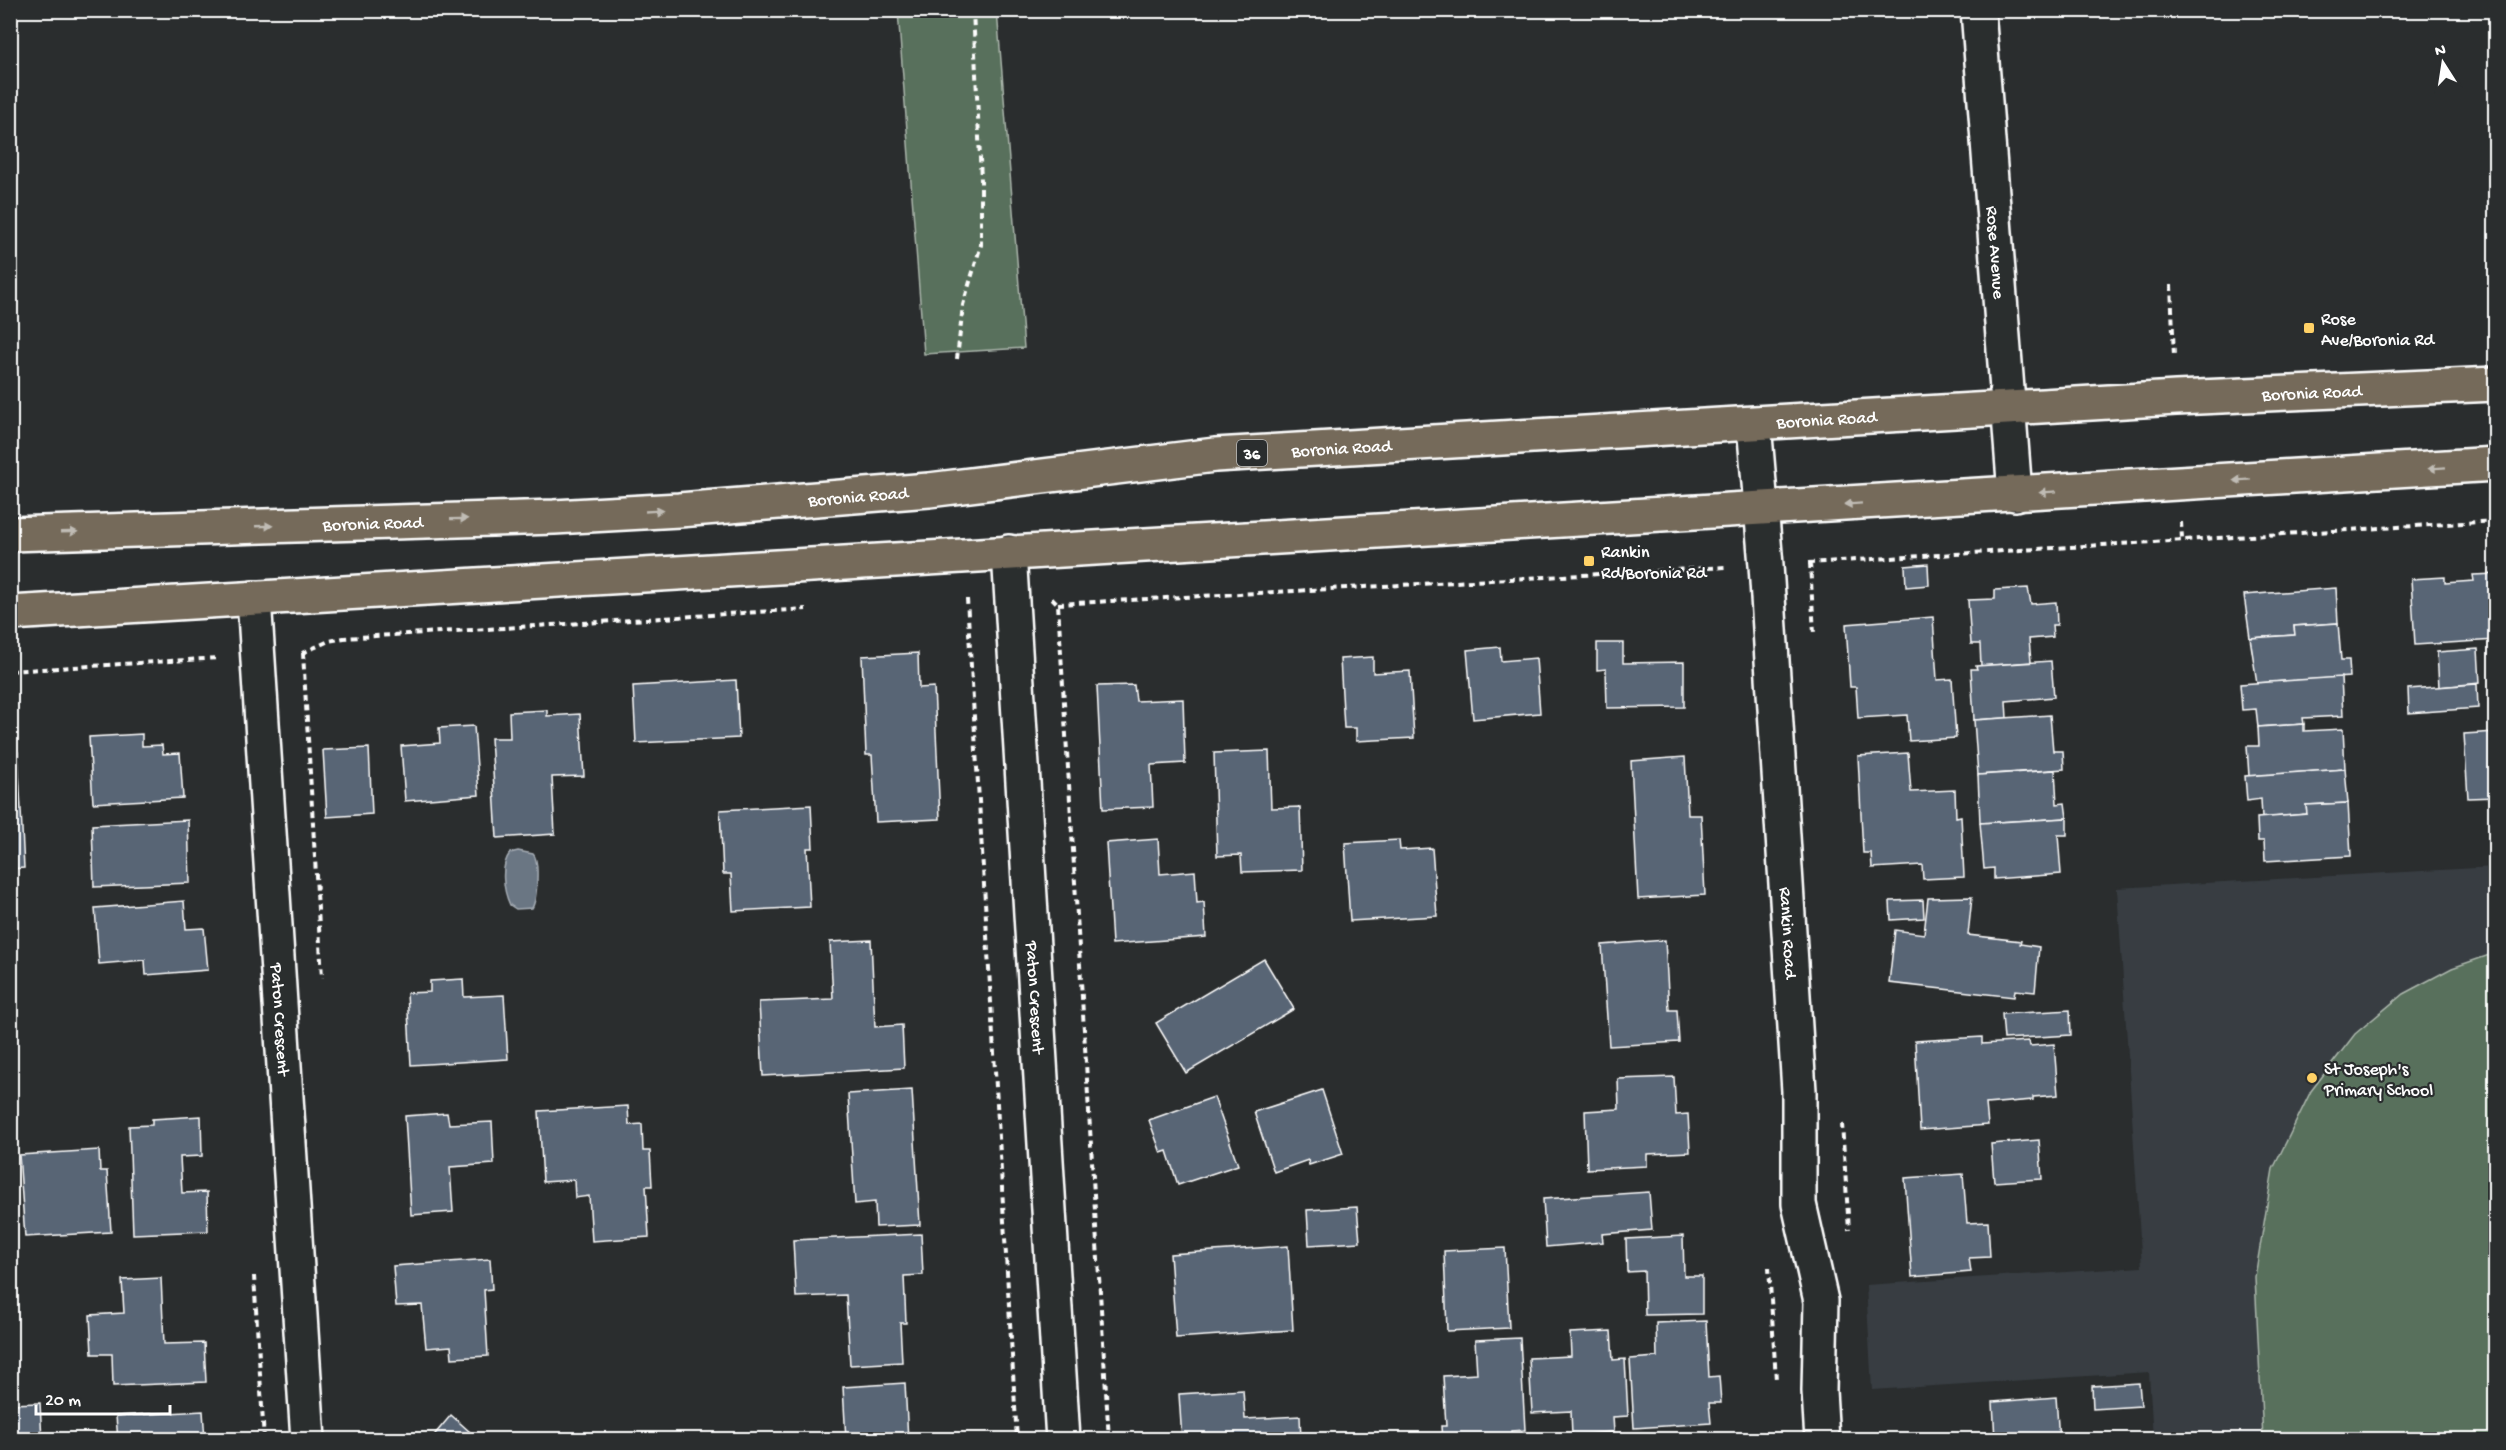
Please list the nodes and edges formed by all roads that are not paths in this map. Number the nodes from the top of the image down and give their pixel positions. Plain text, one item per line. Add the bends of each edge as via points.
1 (1978, 10) edge
2 (2496, 384) edge
3 (2008, 408) junction
4 (1754, 424) junction
5 (2496, 464) edge
6 (2015, 494) junction
7 (1761, 510) junction
8 (10, 534) edge
9 (1009, 552) junction
10 (254, 598) junction
11 (10, 613) edge
12 (308, 1440) edge
13 (1063, 1440) edge
14 (1822, 1440) edge

1 - 3 street, Rose Avenue
2 - 3 main road, Boronia Road / 36
3 - 4 main road, Boronia Road / 36
3 - 6 street, Rose Avenue
4 - 7 street, Rankin Road
8 -> 4 main road, Boronia Road / 36 via 679,510 929,490 1215,455
5 -> 6 main road
6 -> 7 main road
7 - 9 main road
7 - 14 street, Rankin Road via 1799,1091 1799,1204 1821,1301
9 - 10 main road
9 - 13 street, Paton Crescent
10 - 11 main road
10 - 12 street, Paton Crescent

